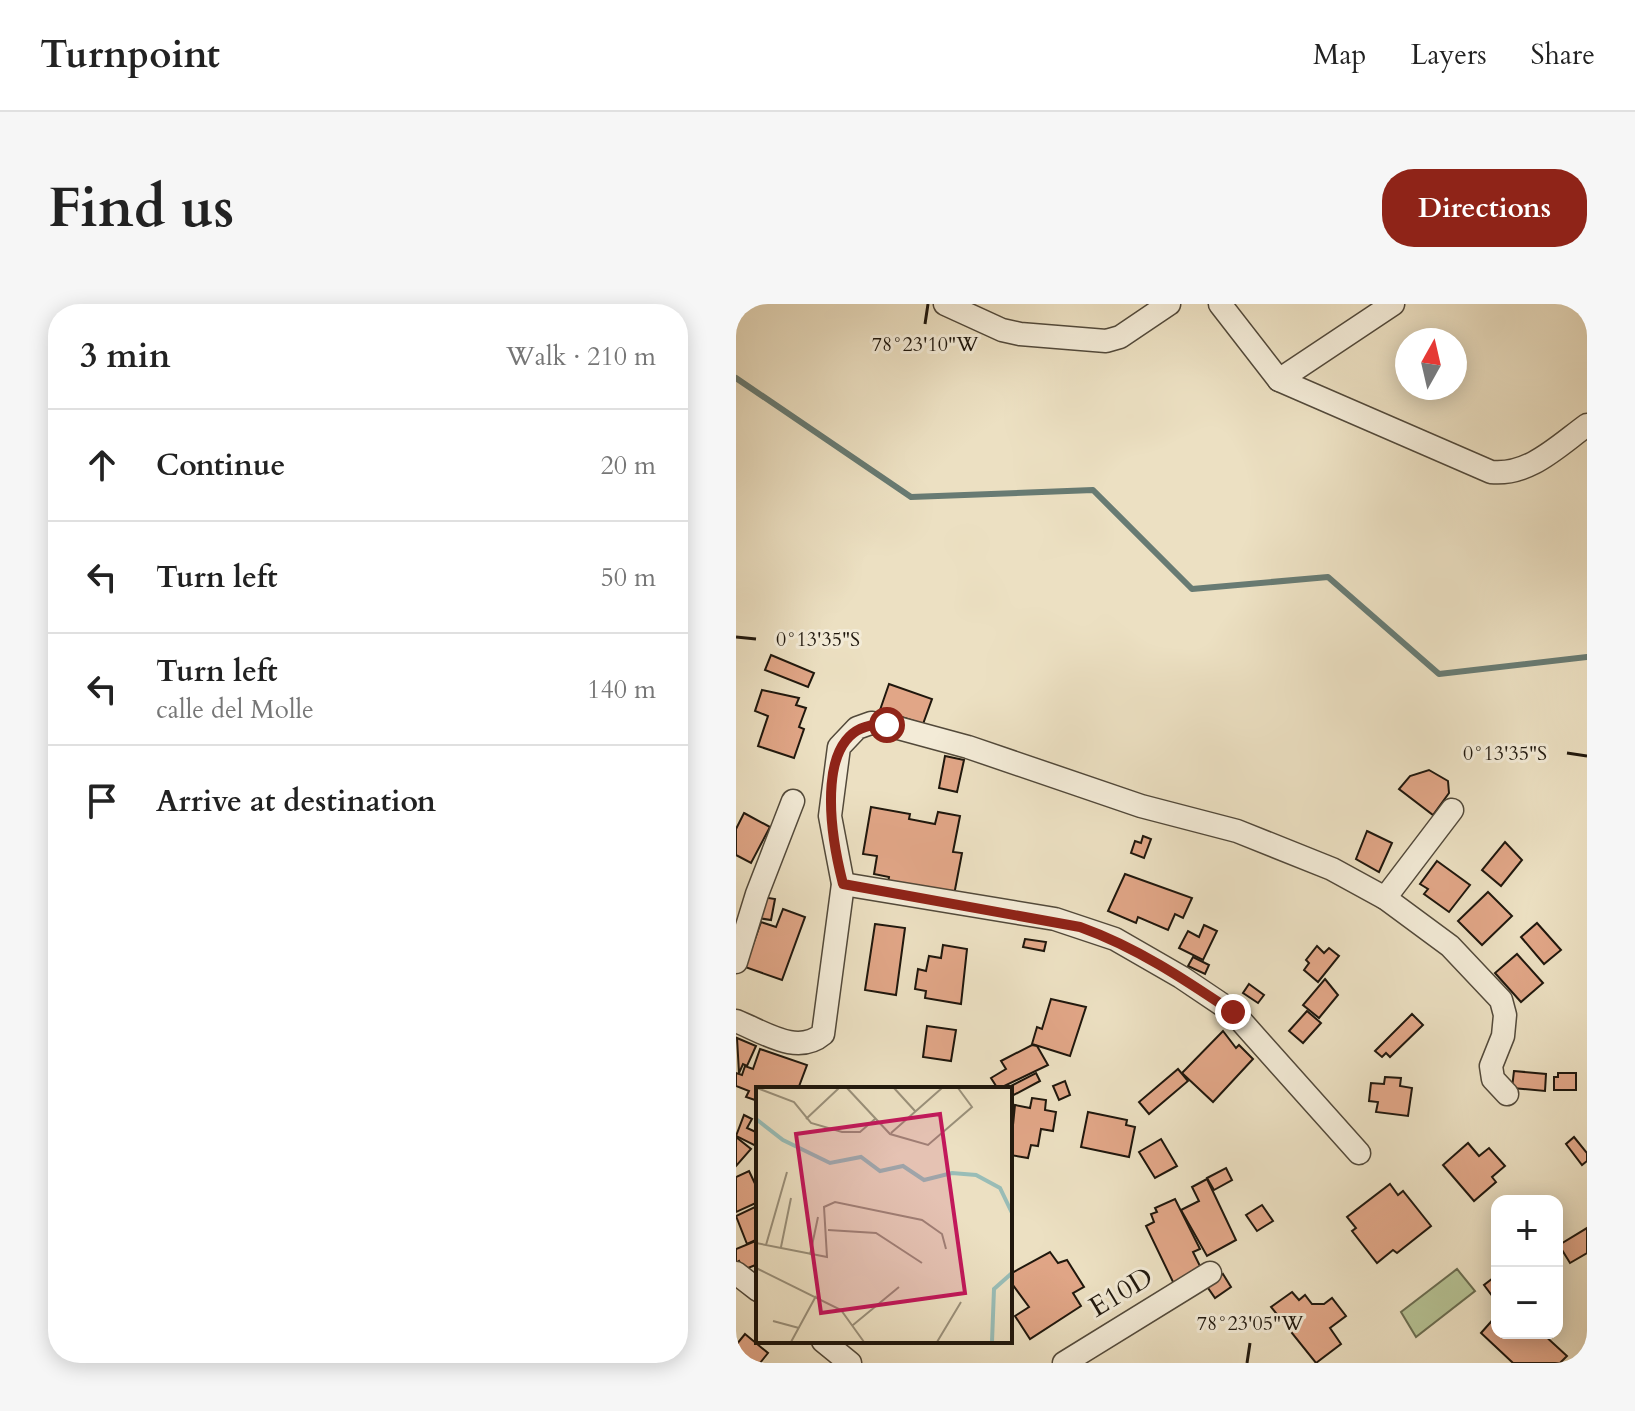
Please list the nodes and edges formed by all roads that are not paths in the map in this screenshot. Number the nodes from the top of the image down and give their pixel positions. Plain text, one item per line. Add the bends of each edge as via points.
1 (945, 304) edge
2 (1169, 304) edge
3 (1220, 304) edge
4 (1393, 304) edge
5 (1279, 380) junction
6 (1587, 425) edge
7 (793, 801) dead end
8 (1452, 810) dead end
9 (843, 884) junction
10 (1385, 898) junction
11 (736, 962) edge
12 (736, 1021) edge
13 (1507, 1094) dead end
14 (1359, 1153) dead end
15 (736, 1273) edge
16 (1210, 1273) dead end
17 (756, 1288) edge
18 (825, 1343) edge
19 (850, 1363) edge
20 (1064, 1363) edge

1 - 2 street via 1002,330 1106,341
3 - 5 street
4 - 5 street
5 - 6 street via 1491,472 1506,474 1530,466
7 - 11 street
8 - 10 street
9 - 10 street via 830,816 839,747 857,728 871,723 907,728 1141,806 1237,831 1332,869
9 - 12 street via 823,1034 811,1044 797,1045
9 - 14 street via 1055,919 1115,939 1233,1012
10 - 13 street via 1450,946 1501,1000 1503,1036 1491,1066 1493,1079
15 - 17 street
16 - 20 street, E10D
18 - 19 street

